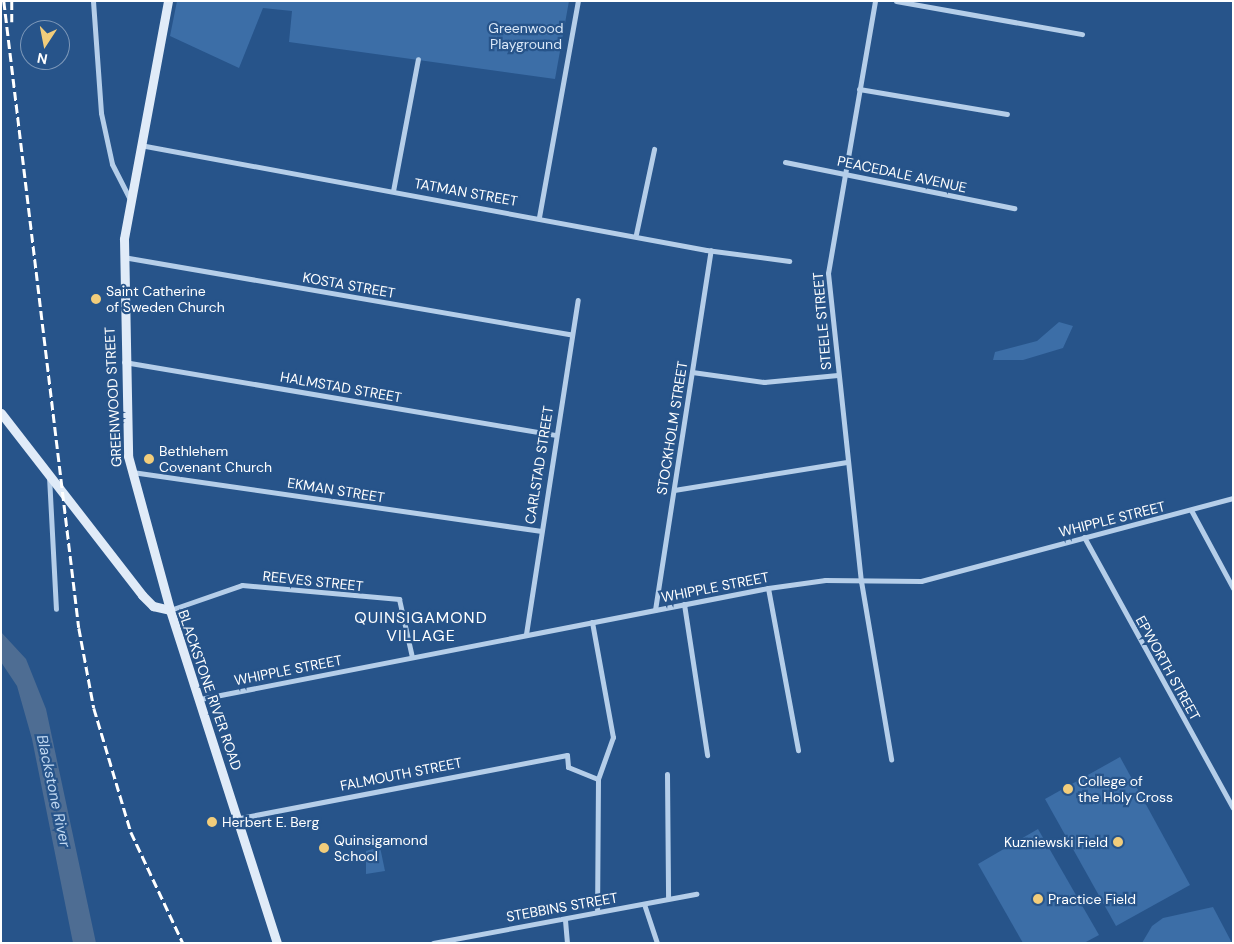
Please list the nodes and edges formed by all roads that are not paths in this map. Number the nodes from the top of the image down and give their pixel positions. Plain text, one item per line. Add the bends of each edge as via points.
1 (93, 1) edge
2 (168, 1) edge
3 (578, 1) edge
4 (875, 1) edge
5 (896, 1) edge
6 (1082, 34) dead end
7 (418, 59) dead end
8 (859, 90) junction
9 (1007, 114) dead end
10 (140, 145) junction
11 (654, 149) dead end
12 (785, 162) dead end
13 (844, 176) junction
14 (393, 191) junction
15 (130, 199) junction
16 (1014, 208) dead end
17 (539, 217) junction
18 (636, 234) junction
19 (711, 250) junction
20 (123, 256) junction
21 (789, 261) dead end
22 (578, 300) dead end
23 (571, 334) junction
24 (123, 361) junction
25 (692, 372) junction
26 (838, 375) junction
27 (1, 413) edge
28 (555, 435) junction
29 (847, 462) junction
30 (130, 472) junction
31 (48, 473) junction
32 (674, 490) junction
33 (1233, 498) edge
34 (1191, 510) junction
35 (540, 531) junction
36 (1084, 537) junction
37 (861, 581) junction
38 (768, 588) junction
39 (1233, 588) edge
40 (684, 604) junction
41 (56, 609) dead end
42 (170, 610) junction
43 (655, 610) junction
44 (592, 622) junction
45 (526, 634) junction
46 (412, 657) junction
47 (200, 699) junction
48 (798, 750) dead end
49 (707, 755) dead end
50 (891, 759) dead end
51 (667, 774) dead end
52 (598, 779) junction
53 (1233, 808) edge
54 (240, 818) junction
55 (696, 894) dead end
56 (668, 898) junction
57 (644, 904) junction
58 (597, 912) junction
59 (565, 920) junction
60 (277, 943) edge
61 (433, 943) edge
62 (567, 943) edge
63 (657, 943) edge

1 - 15 street via 103,122 112,164
2 - 10 main road, GREENWOOD STREET
3 - 17 street
4 - 8 street, STEELE STREET
5 - 6 street
7 - 14 street
8 - 9 street
8 - 13 street, STEELE STREET
10 - 14 street, TATMAN STREET
10 - 15 main road, GREENWOOD STREET
11 - 18 street
12 - 13 street, PEACEDALE AVENUE
13 - 16 street, PEACEDALE AVENUE
13 - 26 street, STEELE STREET via 828,273
14 - 17 street, TATMAN STREET
15 - 20 main road, GREENWOOD STREET
17 - 18 street, TATMAN STREET
18 - 19 street, TATMAN STREET
19 - 21 street, TATMAN STREET
19 - 25 street, STOCKHOLM STREET
20 - 23 street, KOSTA STREET
20 - 24 main road, GREENWOOD STREET
22 - 23 street, CARLSTAD STREET
23 - 28 street, CARLSTAD STREET
24 - 28 street, HALMSTAD STREET
24 - 30 main road, GREENWOOD STREET
25 - 26 street via 764,382
25 - 32 street, STOCKHOLM STREET
26 - 29 street, STEELE STREET
27 - 31 main road, BLACKSTONE RIVER ROAD
28 - 35 street, CARLSTAD STREET
29 - 32 street
29 - 37 street, STEELE STREET
30 - 35 street, EKMAN STREET
30 - 42 main road, GREENWOOD STREET
31 - 41 street
31 - 42 main road, BLACKSTONE RIVER ROAD via 142,596 153,606
32 - 43 street, STOCKHOLM STREET
33 - 34 street, WHIPPLE STREET
34 - 36 street, WHIPPLE STREET
34 - 39 street
35 - 45 street, CARLSTAD STREET
36 - 37 street, WHIPPLE STREET via 921,581
36 - 53 street, EPWORTH STREET
37 - 38 street, WHIPPLE STREET
37 - 50 street, STEELE STREET
38 - 40 street, WHIPPLE STREET
38 - 48 street
40 - 43 street, WHIPPLE STREET
40 - 49 street
42 - 46 street, REEVES STREET via 242,585 399,599
42 - 47 main road, BLACKSTONE RIVER ROAD
43 - 44 street, WHIPPLE STREET
44 - 45 street, WHIPPLE STREET
44 - 52 street via 613,737
45 - 46 street, WHIPPLE STREET
46 - 47 street, WHIPPLE STREET
47 - 54 main road, BLACKSTONE RIVER ROAD
51 - 56 street
52 - 54 street, FALMOUTH STREET via 568,767 567,755
52 - 58 street
54 - 60 main road, BLACKSTONE RIVER ROAD
55 - 56 street, STEBBINS STREET
56 - 57 street, STEBBINS STREET
57 - 58 street, STEBBINS STREET
57 - 63 street
58 - 59 street, STEBBINS STREET
59 - 61 street, STEBBINS STREET
59 - 62 street

